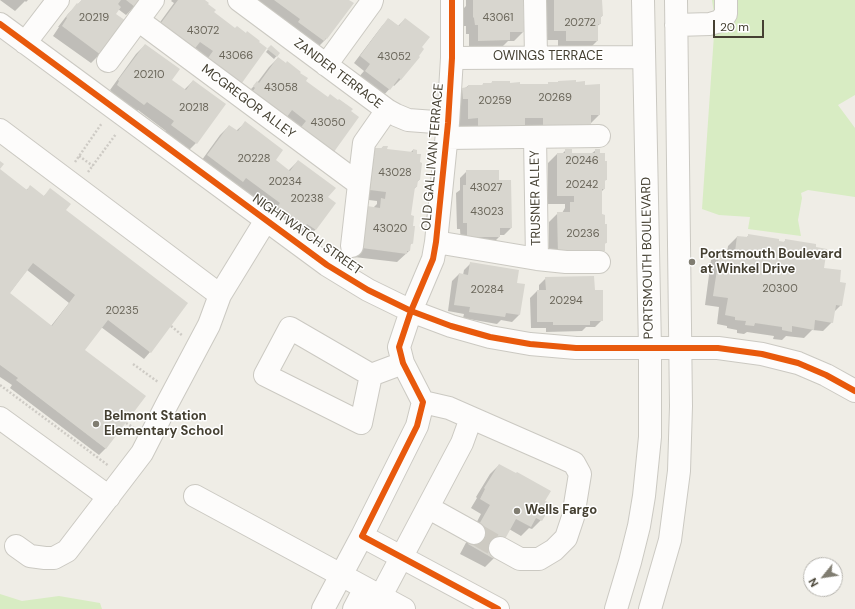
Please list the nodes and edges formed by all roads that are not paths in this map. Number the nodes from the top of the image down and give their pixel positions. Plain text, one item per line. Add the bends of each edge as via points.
1 (58, 0) edge
2 (153, 0) edge
3 (239, 0) edge
4 (372, 0) edge
5 (452, 0) edge
6 (535, 0) edge
7 (643, 0) edge
8 (676, 0) edge
9 (726, 1) edge
10 (138, 20) junction
11 (0, 24) edge
12 (676, 25) junction
13 (25, 43) junction
14 (536, 57) junction
15 (643, 57) junction
16 (452, 58) junction
17 (108, 61) dead end
18 (326, 65) junction
19 (387, 110) junction
20 (0, 130) edge
21 (447, 131) junction
22 (599, 136) dead end
23 (535, 137) junction
24 (359, 184) junction
25 (266, 220) junction
26 (436, 242) junction
27 (352, 246) dead end
28 (537, 259) junction
29 (599, 262) dead end
30 (220, 295) junction
31 (411, 311) junction
32 (681, 348) junction
33 (650, 349) junction
34 (403, 363) junction
35 (372, 375) junction
36 (855, 391) edge
37 (423, 402) junction
38 (0, 418) edge
39 (471, 418) junction
40 (195, 496) dead end
41 (109, 497) junction
42 (429, 508) junction
43 (474, 534) tunnel mouth
44 (362, 536) junction
45 (16, 546) dead end
46 (500, 548) tunnel mouth
47 (402, 557) junction
48 (342, 575) junction
49 (373, 598) edge
50 (323, 609) edge
51 (354, 609) edge
52 (404, 609) edge
53 (498, 609) edge
54 (616, 609) edge
55 (650, 609) edge

1 - 13 street
2 - 10 street
3 - 18 street, ZANDER TERRACE
4 - 18 street
5 - 16 street, OLD GALLIVAN TERRACE
6 - 14 street
7 - 15 street, PORTSMOUTH BOULEVARD
8 - 12 street
9 - 12 street via 726,14 720,21 710,24
10 - 17 street
10 - 24 street, MCGREGOR ALLEY
11 - 13 street, NIGHTWATCH STREET
12 - 32 street
13 - 25 street, NIGHTWATCH STREET
14 - 15 street, OWINGS TERRACE
14 - 16 street, OWINGS TERRACE
15 - 33 street, PORTSMOUTH BOULEVARD
16 - 21 street, OLD GALLIVAN TERRACE
18 - 19 street, ZANDER TERRACE
19 - 21 street, ZANDER TERRACE via 408,120
19 - 24 street via 364,143
20 - 30 street
21 - 23 street, TRUSNER ALLEY
21 - 26 street, OLD GALLIVAN TERRACE
22 - 23 street, TRUSNER ALLEY
23 - 28 street, TRUSNER ALLEY
24 - 27 street
25 - 30 street
25 - 31 street, NIGHTWATCH STREET via 368,290
26 - 28 street, TRUSNER ALLEY
26 - 31 street, OLD GALLIVAN TERRACE via 433,258
28 - 29 street, TRUSNER ALLEY
30 - 41 street via 209,325 142,453
31 - 33 street, NIGHTWATCH STREET via 490,337 530,344 576,348
31 - 34 street, OLD GALLIVAN TERRACE via 398,347
32 - 33 street, NIGHTWATCH STREET
32 - 36 street, NIGHTWATCH STREET via 718,348 762,354 798,363
32 - 55 street via 679,471 670,540
33 - 54 street, PORTSMOUTH BOULEVARD via 650,437 644,496 639,526
34 - 35 street
34 - 37 street, OLD GALLIVAN TERRACE
35 - 35 street via 361,423 264,375 290,328
37 - 39 street via 449,408
37 - 44 street via 417,426
38 - 41 street
39 - 42 street via 462,443
39 - 46 street via 574,463 580,474 573,517 566,538 554,550 539,558 520,559
40 - 48 street
41 - 45 street via 68,551 54,558 45,558 30,556
42 - 43 street
42 - 47 street
44 - 47 street
44 - 48 street
47 - 49 street
47 - 53 street
48 - 49 street
48 - 50 street
49 - 51 street
49 - 52 street

